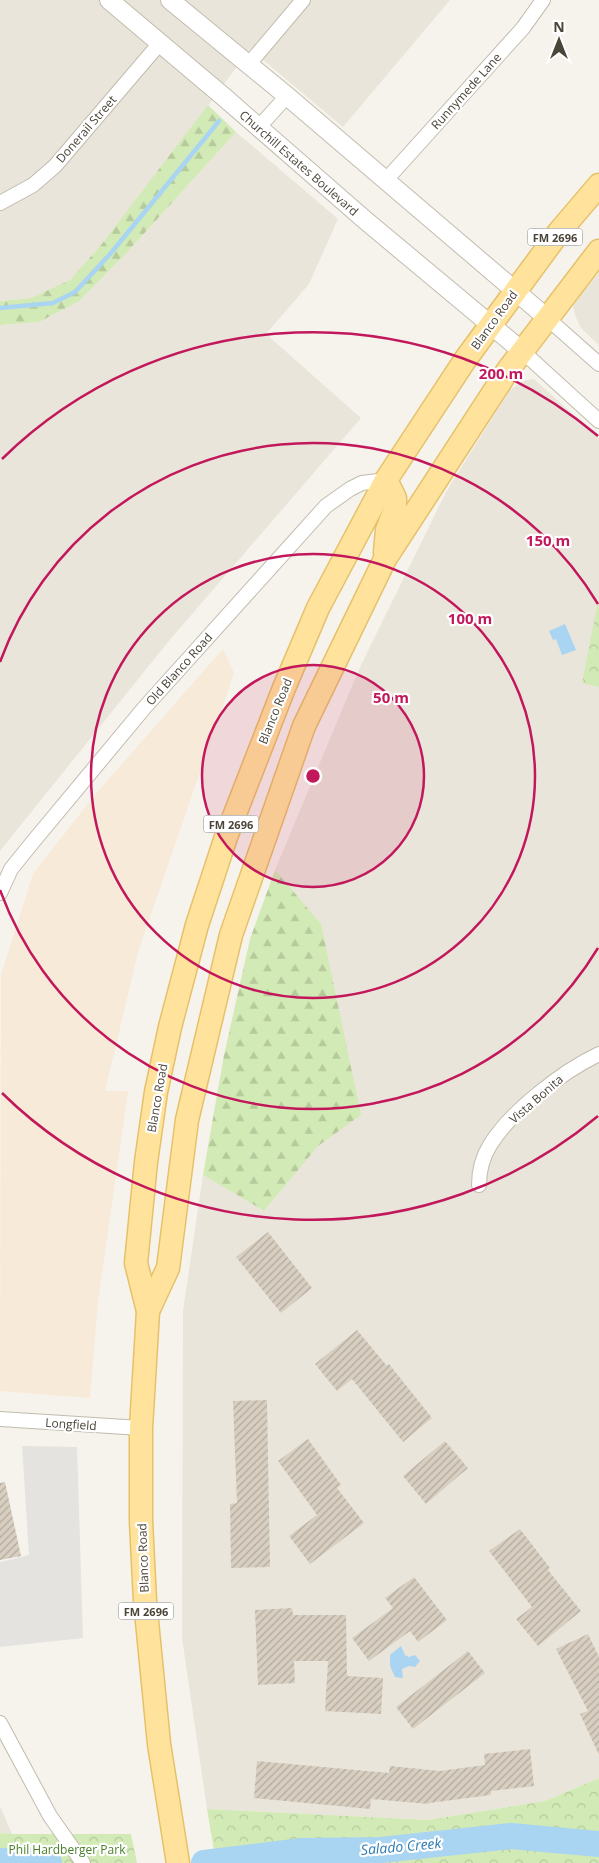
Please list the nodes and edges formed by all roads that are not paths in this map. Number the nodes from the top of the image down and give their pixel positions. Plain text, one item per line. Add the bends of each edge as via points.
1 (109, 0) edge
2 (170, 0) edge
3 (303, 0) edge
4 (543, 0) edge
5 (160, 43) junction
6 (249, 64) junction
7 (287, 96) junction
8 (259, 127) junction
9 (386, 180) junction
10 (599, 185) edge
11 (0, 203) edge
12 (599, 251) edge
13 (515, 290) junction
14 (547, 318) junction
15 (490, 324) junction
16 (522, 351) junction
17 (599, 364) edge
18 (599, 421) edge
19 (386, 480) junction
20 (385, 559) junction
21 (0, 893) edge
22 (599, 1054) edge
23 (480, 1186) dead end
24 (148, 1311) junction
25 (0, 1419) edge
26 (141, 1428) junction
27 (0, 1723) edge
28 (82, 1863) edge
29 (178, 1863) edge

1 - 5 street, Churchill Estates Boulevard
2 - 6 street
3 - 6 street
4 - 9 street, Runnymede Lane via 523,28
5 - 8 street, Churchill Estates Boulevard
5 - 11 street, Donerail Street via 55,166 33,185
6 - 7 street
7 - 8 street
7 - 9 street
8 - 15 street, Churchill Estates Boulevard
9 - 13 street
10 - 13 main road, Blanco Road / FM 2696
12 - 14 main road, Blanco Road / FM 2696
13 - 14 street
13 - 15 main road, Blanco Road / FM 2696
14 - 16 main road, Blanco Road / FM 2696
14 - 17 street
15 - 16 street, Churchill Estates Boulevard
15 - 19 main road, Blanco Road / FM 2696
16 - 18 street
16 - 20 main road, Blanco Road / FM 2696
19 - 20 main road via 395,498 395,510 387,530
19 - 21 street, Old Blanco Road via 362,483 326,506 138,715 11,869
19 - 24 main road, Blanco Road / FM 2696 via 318,608 258,753 197,925 156,1092 146,1162 136,1263
20 - 24 main road, Blanco Road / FM 2696 via 304,726 231,935 187,1120 168,1268
22 - 23 street, Vista Bonita via 564,1075 513,1116 489,1145 480,1169
24 - 26 main road, Blanco Road / FM 2696
25 - 26 street, Longfield
26 - 29 main road, Blanco Road / FM 2696 via 145,1601 153,1690
27 - 28 street via 50,1816

